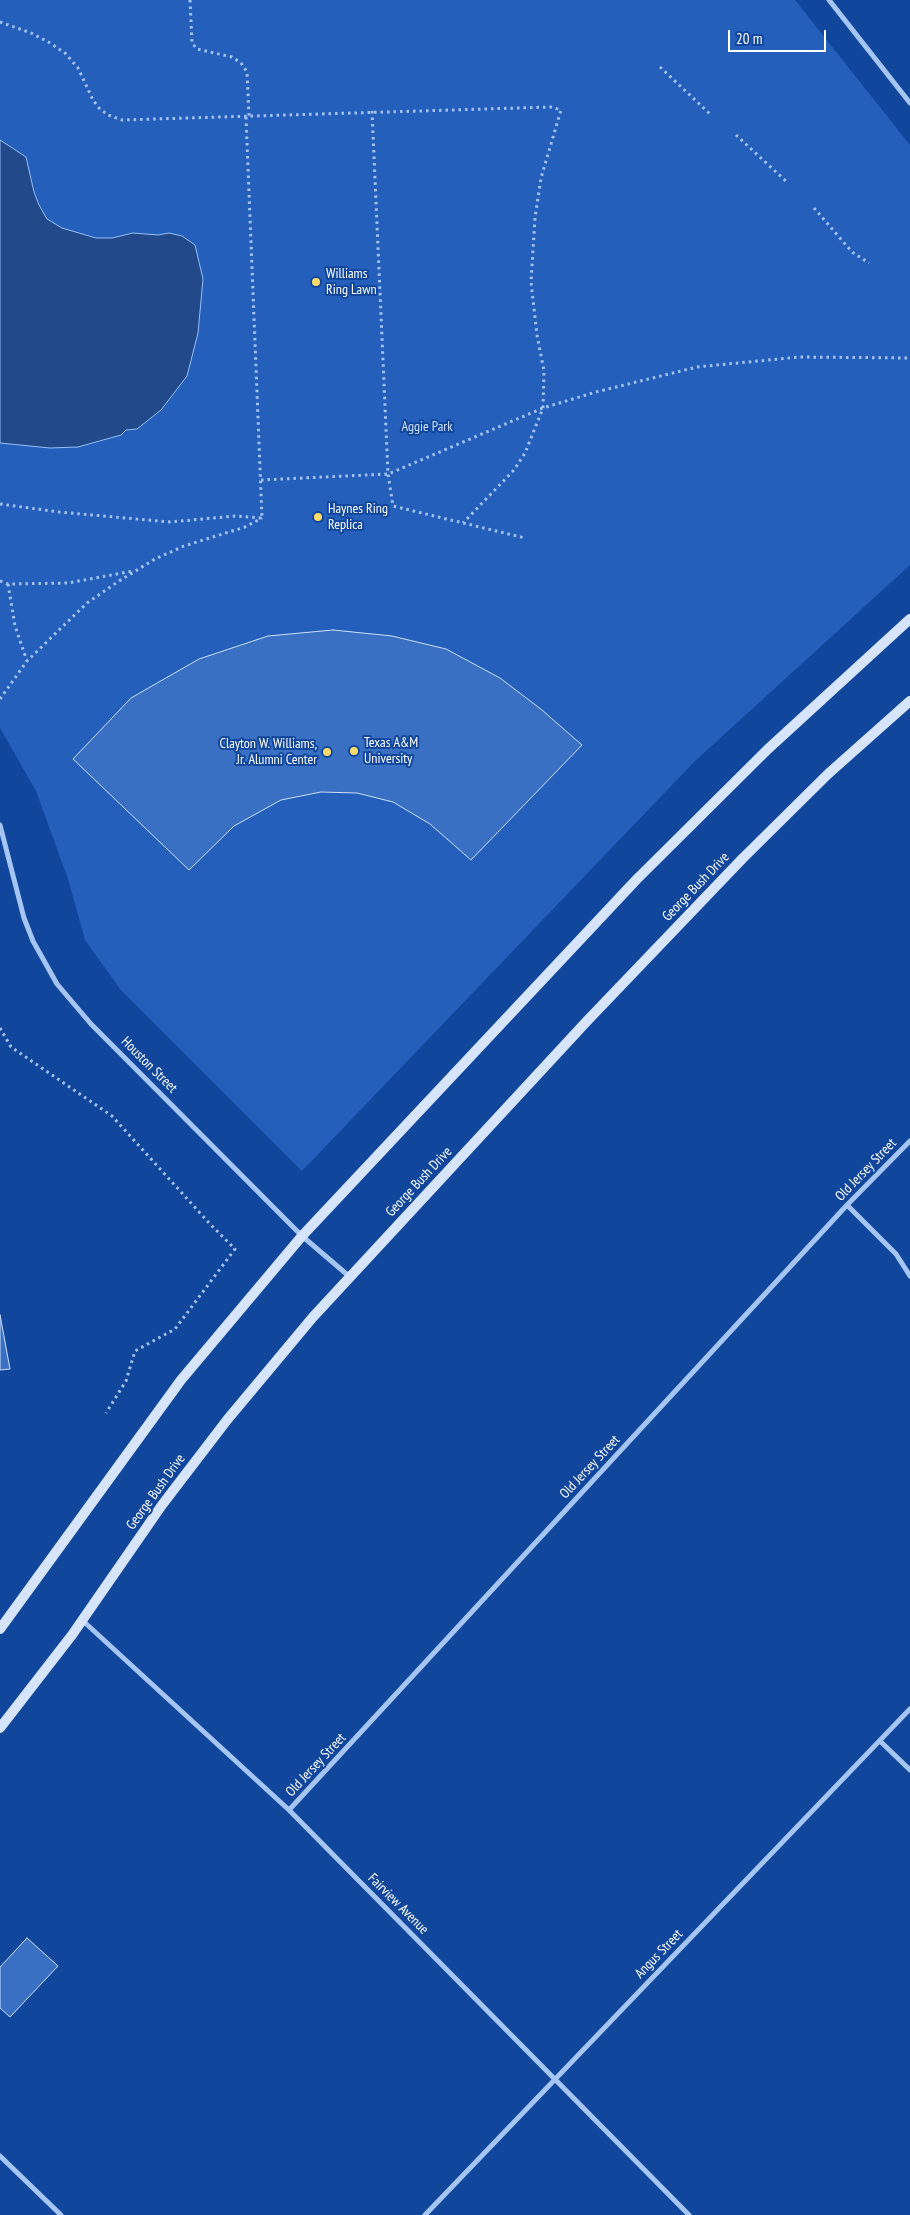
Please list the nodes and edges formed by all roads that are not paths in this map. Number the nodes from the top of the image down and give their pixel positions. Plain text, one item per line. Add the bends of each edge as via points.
1 (829, 0) edge
2 (910, 103) edge
3 (910, 619) edge
4 (910, 701) edge
5 (0, 825) edge
6 (910, 1141) edge
7 (847, 1205) junction
8 (302, 1236) junction
9 (910, 1276) edge
10 (350, 1277) junction
11 (82, 1619) junction
12 (0, 1629) edge
13 (910, 1710) edge
14 (0, 1728) edge
15 (880, 1741) junction
16 (910, 1770) edge
17 (289, 1810) junction
18 (556, 2079) junction
19 (0, 2156) edge
20 (61, 2215) edge
21 (425, 2215) edge
22 (689, 2215) edge

1 - 2 street
3 - 8 main road via 768,749 637,879
4 - 10 main road, George Bush Drive via 828,774 743,858
5 - 8 street, Houston Street via 24,918 33,942 57,984 91,1024
6 - 7 street, Old Jersey Street
7 - 9 street via 896,1254
7 - 17 street, Old Jersey Street
8 - 10 street, Houston Street
8 - 12 main road via 181,1380
10 - 11 main road, George Bush Drive via 227,1420
11 - 14 main road, George Bush Drive
11 - 17 street, Fairview Avenue
13 - 15 street, Angus Street
15 - 16 street
15 - 18 street, Angus Street
17 - 18 street, Fairview Avenue
18 - 21 street, Angus Street
18 - 22 street, Fairview Avenue
19 - 20 street

